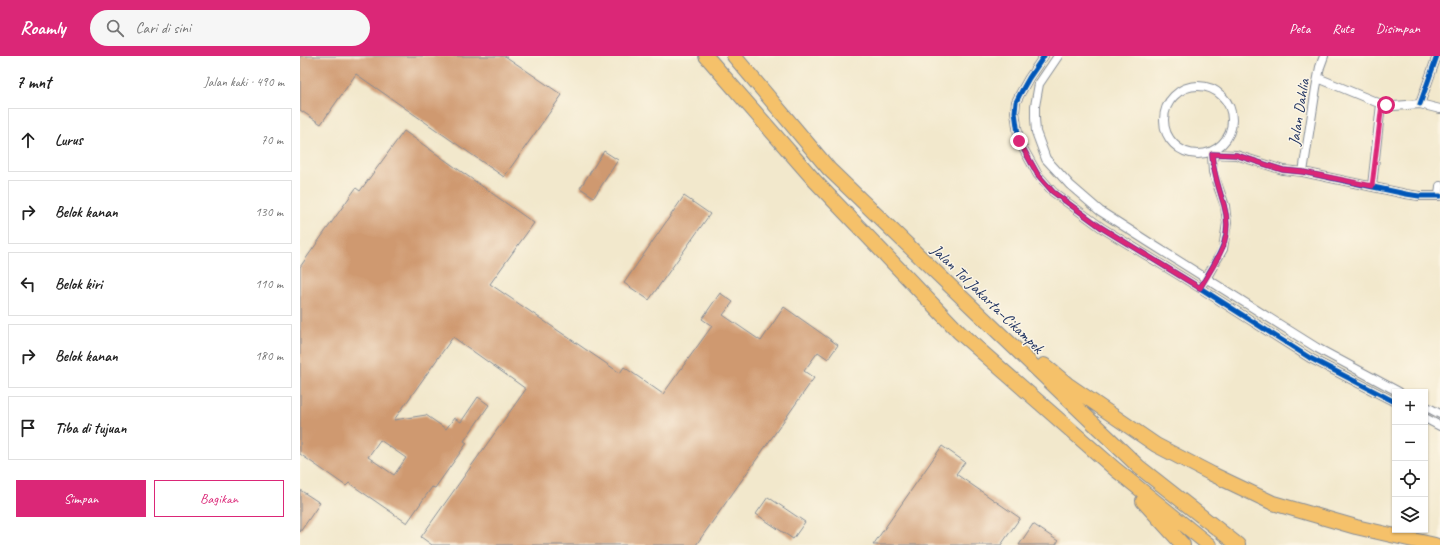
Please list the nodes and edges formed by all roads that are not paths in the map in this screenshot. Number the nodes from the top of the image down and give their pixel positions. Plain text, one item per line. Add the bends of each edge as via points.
1 (706, 56) edge
2 (734, 56) edge
3 (1044, 56) edge
4 (1058, 56) edge
5 (1324, 56) edge
6 (1437, 56) edge
7 (1318, 78) junction
8 (1382, 104) junction
9 (1420, 104) junction
10 (1440, 108) edge
11 (1210, 153) junction
12 (1303, 172) junction
13 (1372, 186) junction
14 (1440, 186) edge
15 (1439, 196) edge
16 (1206, 278) junction
17 (1200, 288) junction
18 (974, 309) junction
19 (1393, 389) edge
20 (1392, 400) edge
21 (1428, 408) edge
22 (1440, 414) edge
23 (1428, 420) edge
24 (1440, 426) edge
25 (1115, 469) junction
26 (1183, 545) edge
27 (1209, 545) edge
28 (1238, 545) edge
29 (1435, 545) edge

1 - 25 highway via 815,182 959,332
2 - 18 highway, Jalan Tol Jakarta–Cikampek via 829,169
3 - 17 street via 1020,94 1015,112 1019,141 1038,175 1053,192 1102,228
4 - 16 street via 1039,84 1035,106 1036,132 1046,159 1070,185 1100,211
5 - 7 street, Jalan Dahlia
6 - 9 street
7 - 8 street
7 - 12 street, Jalan Dahlia
8 - 9 street
8 - 13 street
9 - 10 street
11 - 11 street via 1195,154 1183,150 1172,142 1166,130 1164,117 1168,104 1176,94 1188,88 1201,86 1214,90 1224,98 1231,109 1232,123 1228,135 1220,146
11 - 12 street via 1236,155 1283,170
11 - 16 street via 1227,223 1223,249
12 - 13 street
13 - 15 street via 1419,196
14 - 15 street
16 - 17 street
16 - 19 street via 1317,348
17 - 20 street via 1310,358
18 - 28 highway, Jalan Tol Jakarta–Cikampek via 1139,467
18 - 29 highway via 1067,384 1156,445 1212,474 1273,503 1356,527
21 - 22 street
23 - 24 street
25 - 26 highway
25 - 27 highway

